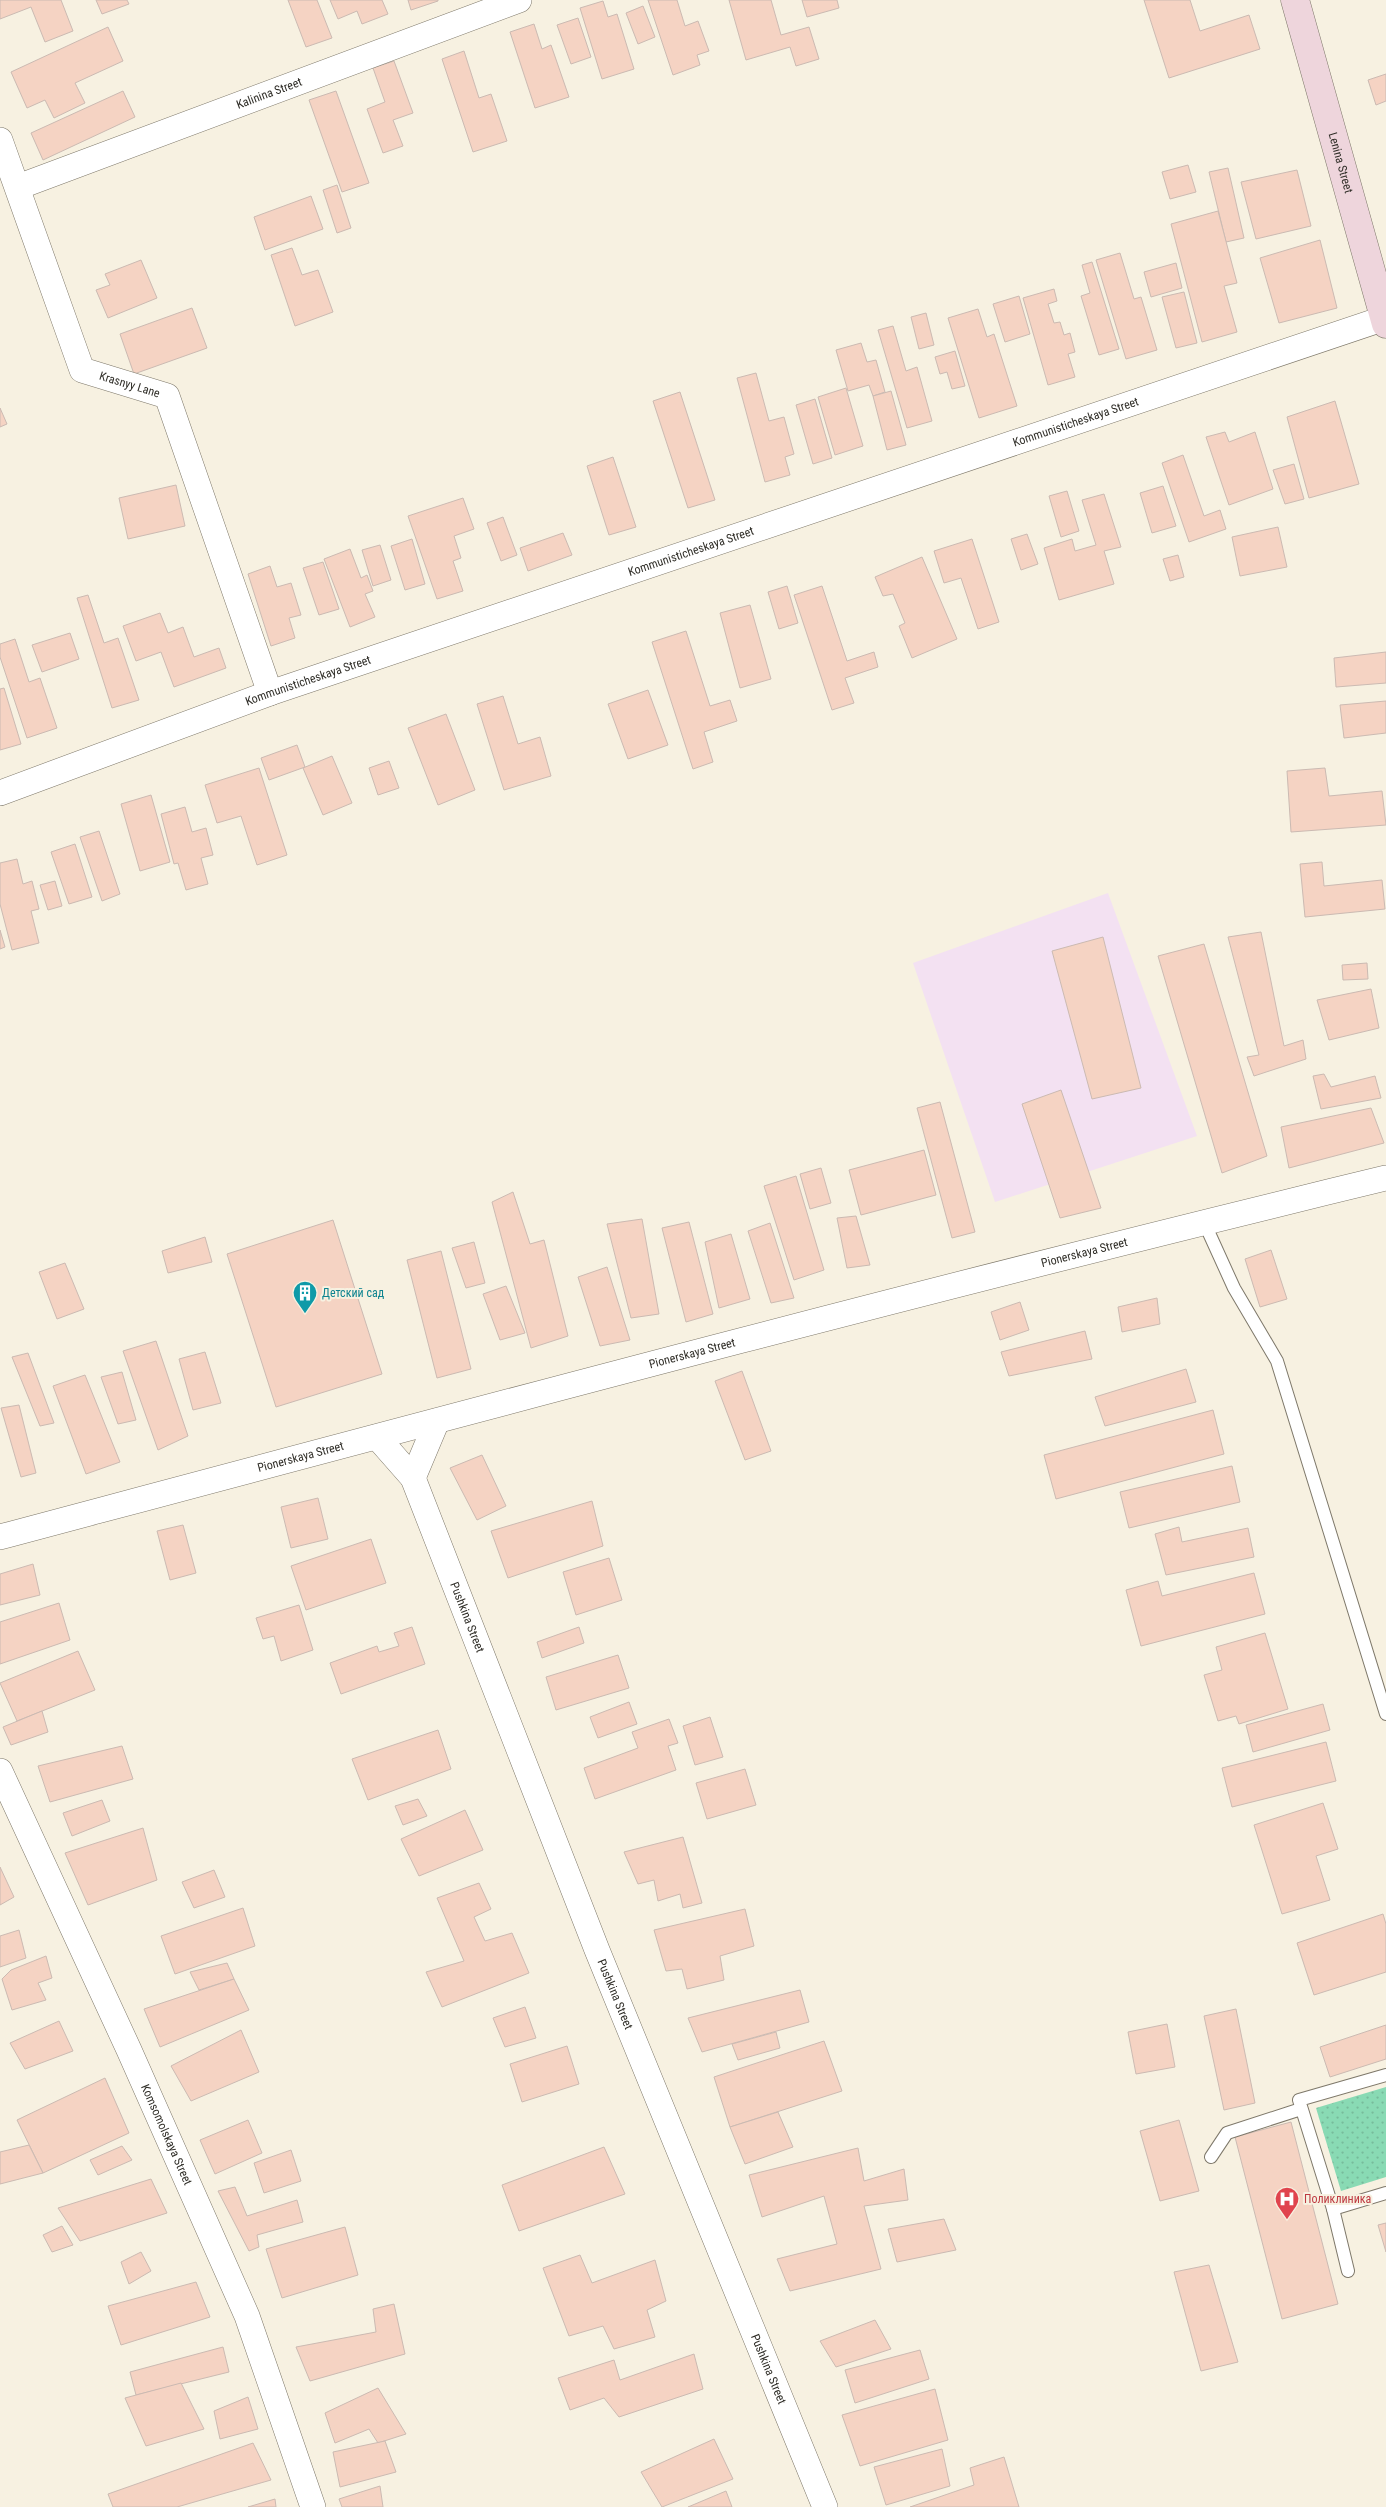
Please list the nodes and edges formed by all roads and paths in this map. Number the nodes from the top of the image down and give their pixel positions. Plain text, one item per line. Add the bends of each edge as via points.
1 (519, 0) edge
2 (1295, 0) edge
3 (0, 140) edge
4 (18, 187) junction
5 (1385, 321) edge
6 (270, 693) junction
7 (0, 793) edge
8 (1386, 1178) edge
9 (1204, 1222) junction
10 (438, 1421) junction
11 (377, 1436) junction
12 (413, 1478) junction
13 (0, 1537) edge
14 (1386, 1714) edge
15 (0, 1771) edge
16 (1386, 2075) edge
17 (1300, 2109) junction
18 (1211, 2157) dead end
19 (1386, 2193) edge
20 (1333, 2209) junction
21 (1348, 2271) dead end
22 (313, 2507) edge
23 (825, 2507) edge

1 - 4 street, Kalinina Street
2 - 5 street, Lenina Street
3 - 4 street, Krasnyy Lane
4 - 6 street, Krasnyy Lane via 82,370 167,396
5 - 6 street, Kommunisticheskaya Street
6 - 7 street, Kommunisticheskaya Street
8 - 9 street, Pionerskaya Street
9 - 10 street, Pionerskaya Street
9 - 14 lane via 1234,1288 1277,1361
10 - 11 street, Pionerskaya Street
10 - 12 street
11 - 12 street, Pushkina Street
11 - 13 street, Pionerskaya Street
12 - 23 street, Pushkina Street via 597,1950
15 - 22 street, Komsomolskaya Street via 247,2316
16 - 17 lane via 1299,2100
17 - 18 lane via 1227,2133
17 - 20 lane
19 - 20 lane
20 - 21 lane

